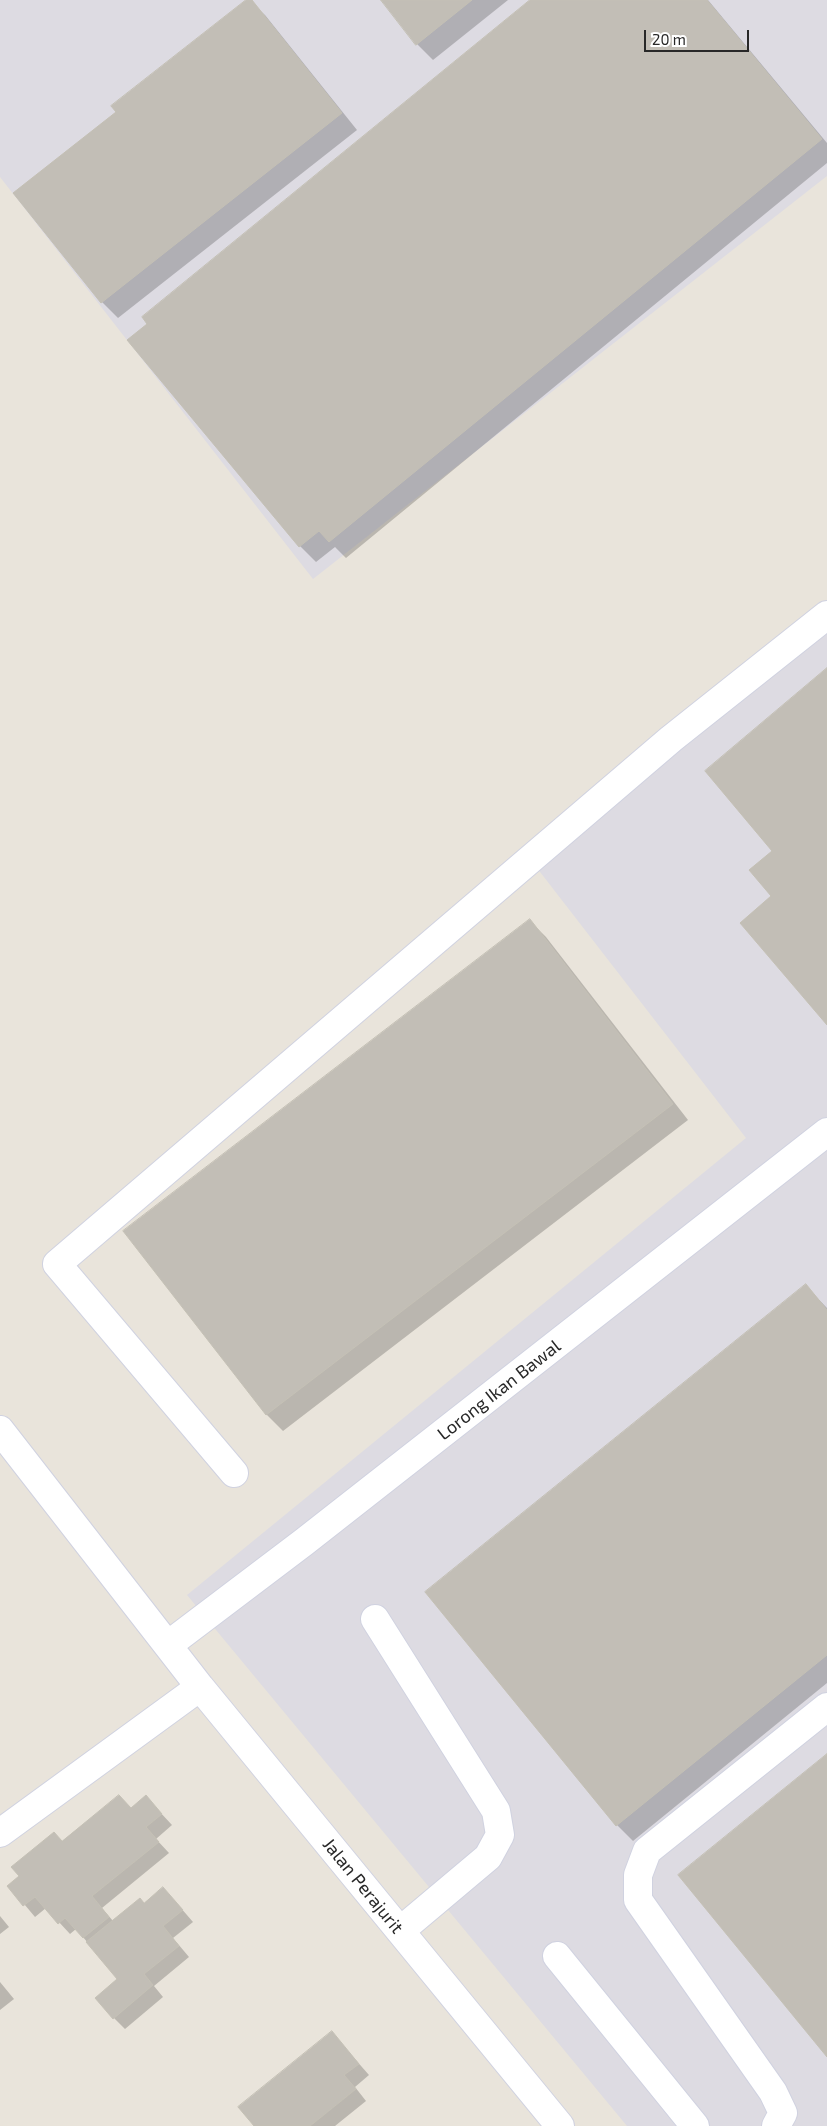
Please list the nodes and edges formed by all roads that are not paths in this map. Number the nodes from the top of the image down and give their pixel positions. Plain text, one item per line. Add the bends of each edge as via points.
1 (827, 615) edge
2 (827, 1132) edge
3 (0, 1430) edge
4 (234, 1473) dead end
5 (375, 1619) dead end
6 (168, 1645) junction
7 (200, 1686) junction
8 (827, 1707) edge
9 (0, 1833) edge
10 (400, 1931) junction
11 (557, 1956) dead end
12 (560, 2126) edge
13 (695, 2126) edge
14 (776, 2126) edge

1 - 4 street via 671,739 57,1264
2 - 6 street, Lorong Ikan Bawal
3 - 6 street, Jalan Perajurit
5 - 10 street via 496,1811 500,1835 488,1857
6 - 7 street, Jalan Perajurit
7 - 9 street
7 - 10 street, Jalan Perajurit
8 - 14 street via 647,1851 638,1874 638,1900 773,2092 783,2113
10 - 12 street, Jalan Perajurit
11 - 13 street

